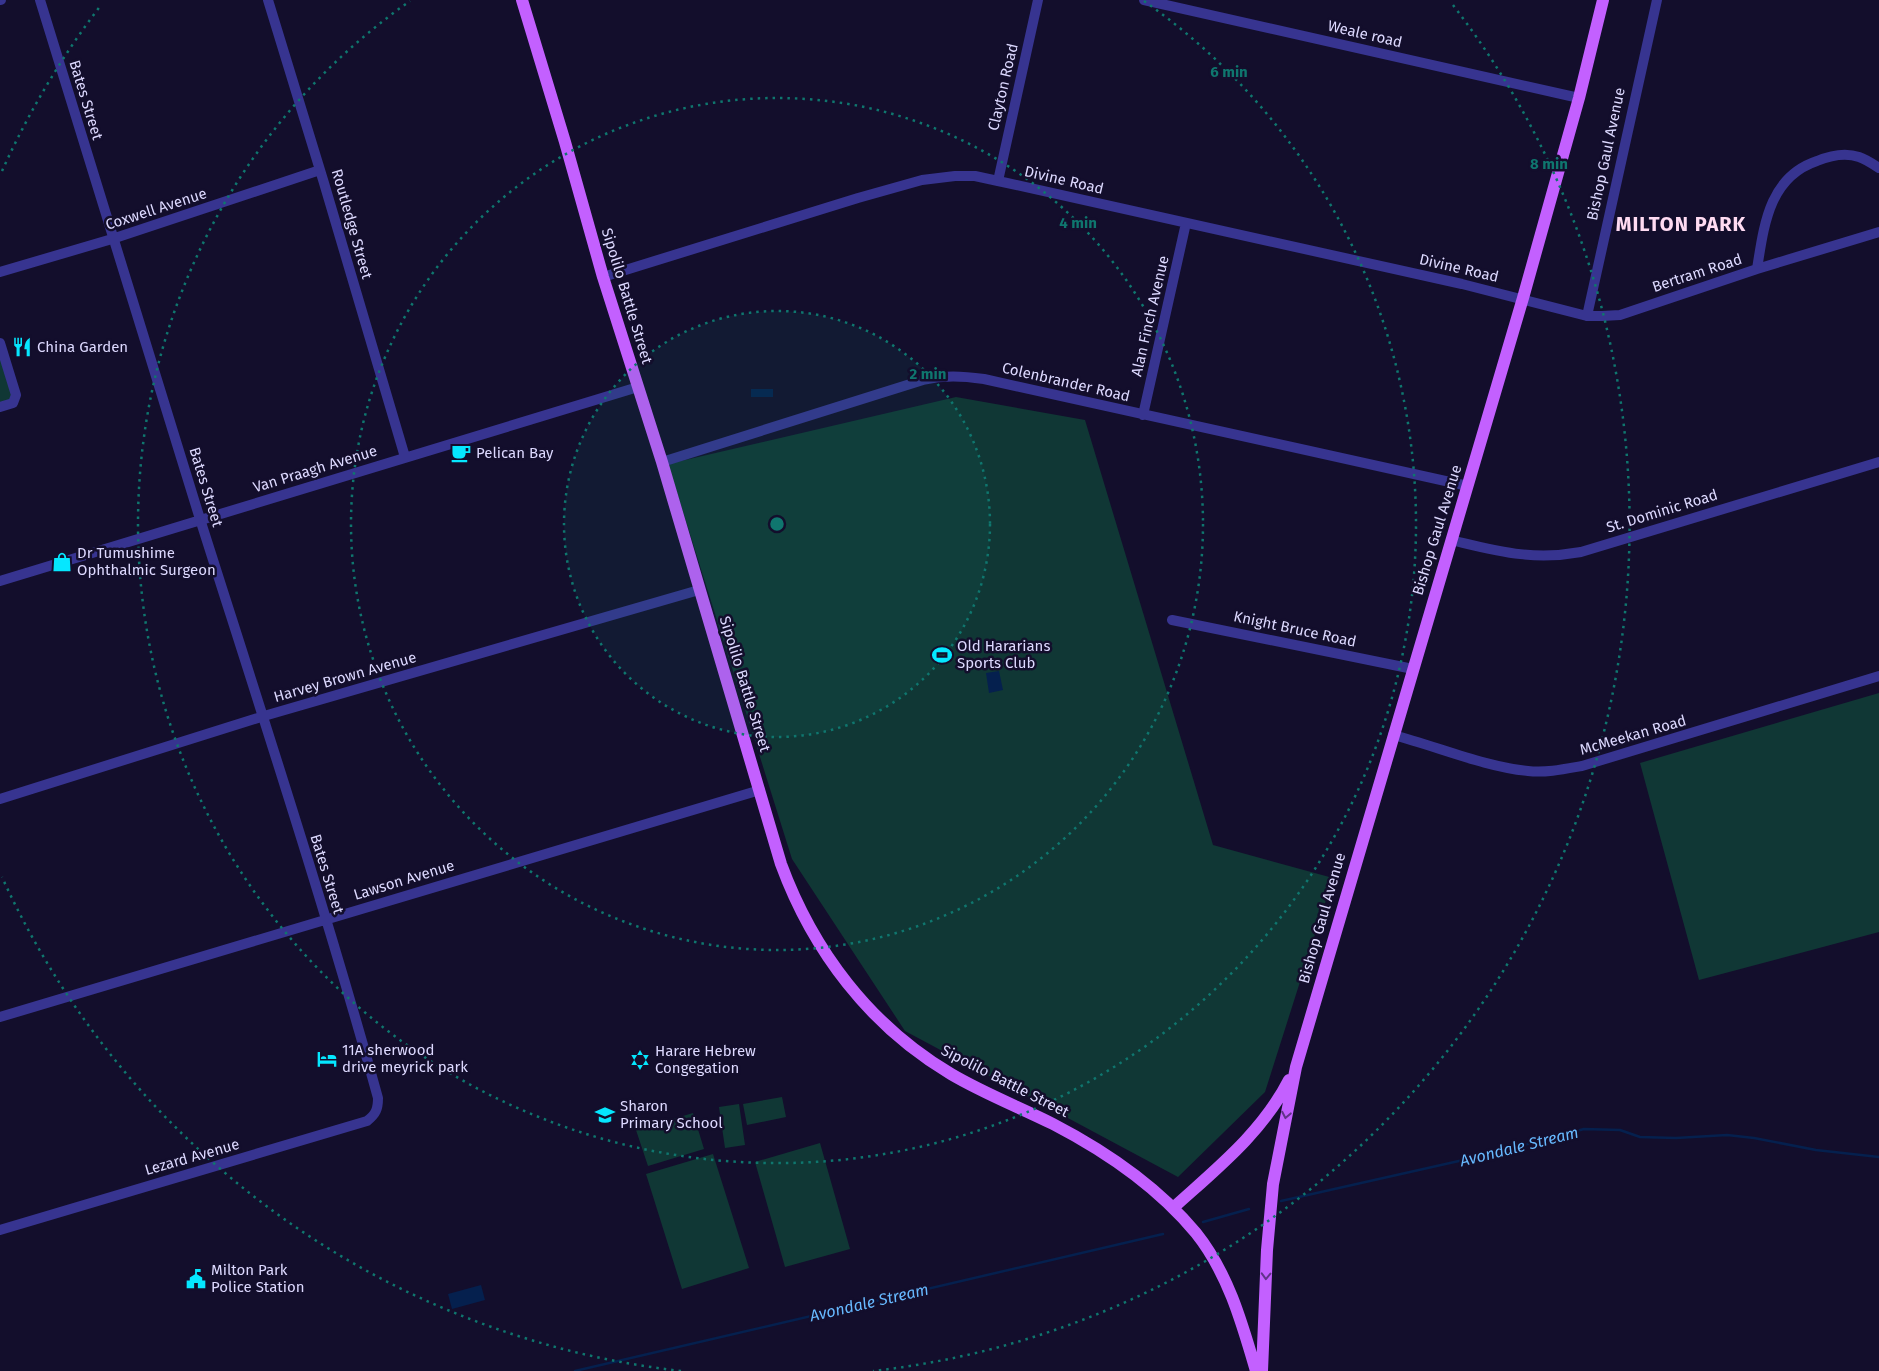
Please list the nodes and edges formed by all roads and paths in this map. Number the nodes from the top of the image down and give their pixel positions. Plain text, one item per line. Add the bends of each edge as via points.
1 (40, 0) edge
2 (268, 0) edge
3 (522, 0) edge
4 (1038, 0) edge
5 (1144, 0) edge
6 (1603, 0) edge
7 (1657, 0) edge
8 (1579, 98) junction
9 (1879, 168) edge
10 (320, 170) junction
11 (998, 180) junction
12 (1186, 223) junction
13 (1879, 232) edge
14 (112, 239) junction
15 (1757, 269) junction
16 (0, 272) edge
17 (603, 277) junction
18 (1523, 298) junction
19 (1587, 316) junction
20 (0, 343) edge
21 (638, 387) junction
22 (0, 408) edge
23 (1144, 415) junction
24 (405, 457) junction
25 (662, 462) junction
26 (1879, 462) edge
27 (1468, 486) junction
28 (200, 520) junction
29 (1451, 540) junction
30 (0, 580) edge
31 (699, 590) junction
32 (1172, 620) dead end
33 (1413, 669) junction
34 (1879, 676) edge
35 (264, 716) junction
36 (1393, 735) junction
37 (760, 790) junction
38 (0, 799) edge
39 (325, 919) junction
40 (0, 1017) edge
41 (1296, 1067) junction
42 (378, 1098) joint
43 (1173, 1208) junction
44 (0, 1230) edge
45 (1256, 1371) edge
46 (1262, 1371) edge

1 - 14 street, Bates Street
2 - 10 street, Routledge Street
3 - 17 main road, Sipolilo Battle Street
4 - 11 street, Clayton Road
5 - 8 street, Weale road
6 - 8 main road, Bishop Gaul Avenue
7 - 19 street, Bishop Gaul Avenue
8 - 18 main road, Bishop Gaul Avenue
9 - 15 street via 1858,156 1833,155 1803,165 1788,177 1776,194 1768,217
10 - 14 street, Coxwell Avenue
10 - 24 street, Routledge Street
11 - 12 street, Divine Road
11 - 17 street, Divine Road via 975,176 922,180
12 - 18 street, Divine Road
12 - 23 street, Alan Finch Avenue
13 - 15 street, Bertram Road
14 - 16 street, Coxwell Avenue
14 - 28 street, Bates Street
15 - 19 street, Bertram Road via 1620,314
17 - 21 main road, Sipolilo Battle Street
18 - 19 street, Bertram Road
18 - 27 main road, Bishop Gaul Avenue
20 - 22 street via 16,395 13,403
21 - 24 street, Van Praagh Avenue
21 - 25 main road, Sipolilo Battle Street
23 - 25 street, Colenbrander Road via 984,379 941,376
23 - 27 street, Colenbrander Road
24 - 28 street, Van Praagh Avenue
25 - 31 main road, Sipolilo Battle Street
26 - 29 street, St. Dominic Road via 1559,556 1504,552
27 - 29 main road, Bishop Gaul Avenue
28 - 30 street, Van Praagh Avenue
28 - 35 street, Bates Street
29 - 33 main road, Bishop Gaul Avenue
31 - 35 street, Harvey Brown Avenue
31 - 37 main road, Sipolilo Battle Street
32 - 33 street, Knight Bruce Road
33 - 36 main road, Bishop Gaul Avenue
34 - 36 street, McMeekan Road via 1615,757 1557,771 1507,768
35 - 38 street, Harvey Brown Avenue
35 - 39 street, Bates Street
36 - 41 main road, Bishop Gaul Avenue
37 - 39 street, Lawson Avenue
37 - 43 main road, Sipolilo Battle Street via 780,864 796,903 831,961 872,1012 895,1035 951,1074 1102,1150
39 - 40 street, Lawson Avenue
39 - 42 street, Bates Street
41 - 43 main road via 1271,1111 1248,1139
41 -> 46 main road via 1273,1184
42 - 44 street, Lezard Avenue via 374,1115 367,1121
43 - 45 main road via 1215,1262 1232,1296

